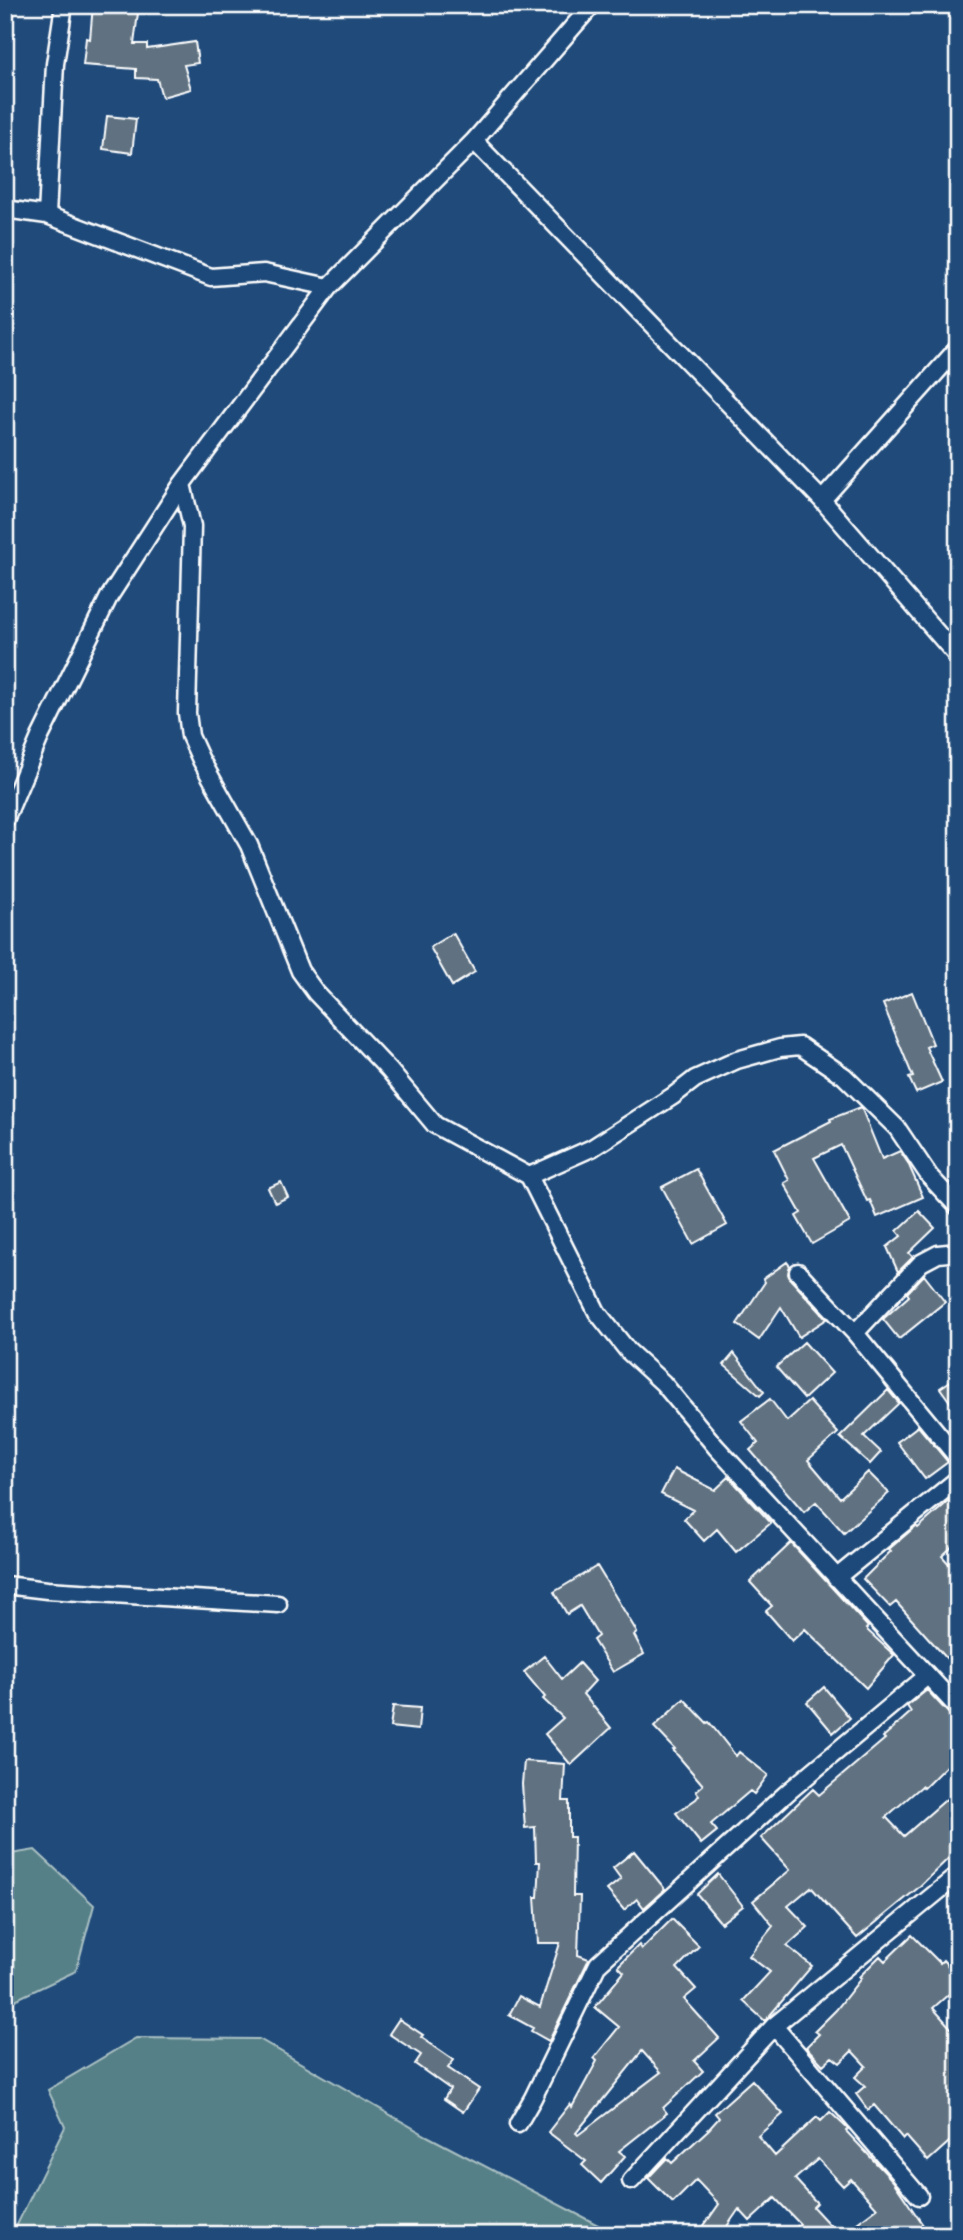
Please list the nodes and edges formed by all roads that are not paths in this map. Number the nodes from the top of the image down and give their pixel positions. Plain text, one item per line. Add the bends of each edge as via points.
1 (64, 5) edge
2 (592, 5) edge
3 (474, 141) junction
4 (5, 209) edge
5 (47, 215) junction
6 (329, 287) junction
7 (958, 348) edge
8 (182, 484) junction
9 (821, 500) junction
10 (958, 657) edge
11 (5, 820) edge
12 (529, 1176) junction
13 (958, 1207) edge
14 (958, 1252) edge
15 (798, 1272) dead end
16 (855, 1334) junction
17 (958, 1458) edge
18 (958, 1479) edge
19 (835, 1578) junction
20 (5, 1585) edge
21 (278, 1604) dead end
22 (927, 1675) junction
23 (958, 1708) edge
24 (958, 1875) edge
25 (774, 2026) junction
26 (518, 2124) dead end
27 (631, 2181) dead end
28 (919, 2196) dead end

1 - 5 street via 55,64
2 - 3 street
3 - 6 street
3 - 9 street
4 - 5 street
5 - 6 street via 211,278 264,273
6 - 8 street
7 - 9 street
8 - 11 street via 108,597
8 - 12 street via 192,526 190,736 249,845 300,971 435,1125
9 - 10 street
12 - 13 street via 592,1148 695,1079 737,1060 800,1046 844,1076 897,1128
12 - 19 street via 597,1312
14 - 16 street via 938,1254 920,1263
15 - 16 street
16 - 17 street
18 - 19 street
19 - 22 street
20 - 21 street
22 - 23 street
22 - 26 street via 788,1792 598,1964
24 - 25 street
25 - 27 street
25 - 28 street

